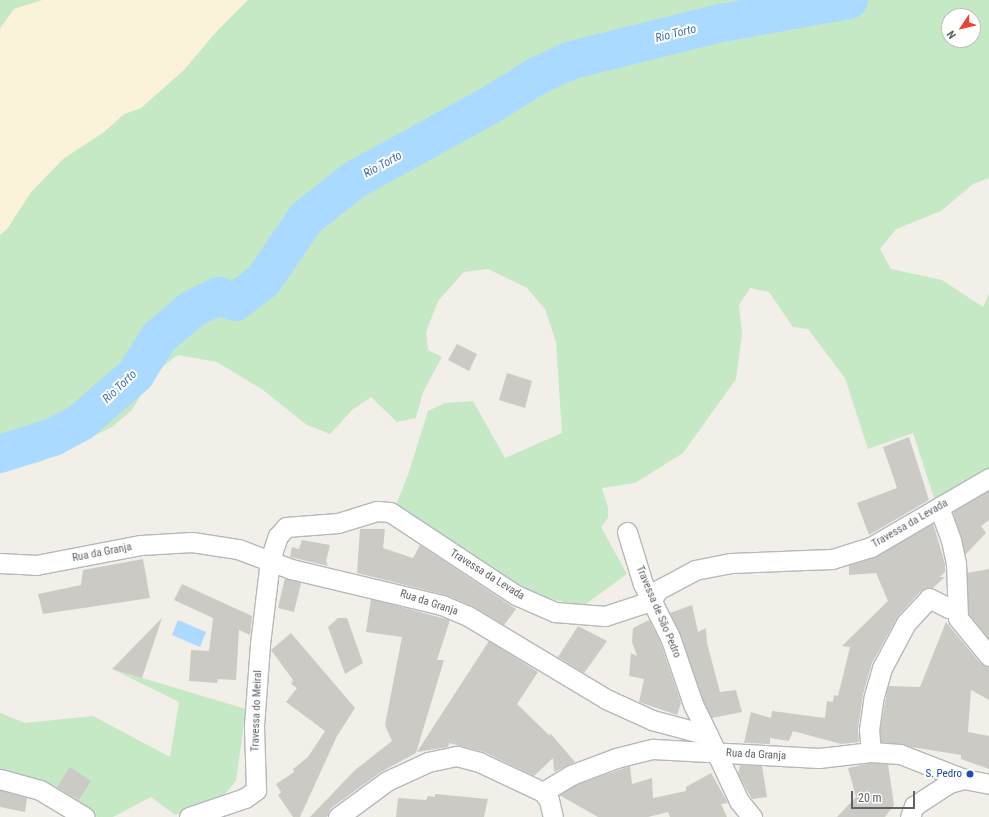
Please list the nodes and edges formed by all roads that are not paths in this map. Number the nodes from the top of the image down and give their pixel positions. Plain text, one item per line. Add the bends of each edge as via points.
1 (989, 478) edge
2 (939, 507) junction
3 (627, 532) dead end
4 (270, 560) junction
5 (0, 564) edge
6 (651, 601) junction
7 (957, 608) junction
8 (989, 656) edge
9 (711, 744) junction
10 (871, 752) junction
11 (964, 778) junction
12 (0, 779) edge
13 (989, 784) edge
14 (543, 792) junction
15 (909, 813) edge
16 (85, 817) edge
17 (190, 817) edge
18 (338, 817) edge
19 (554, 817) edge
20 (752, 817) edge

1 - 2 street, Travessa da Levada
2 - 6 street, Travessa da Levada via 871,547 854,553 832,559 731,563 695,570 658,590
2 - 7 street via 956,563
3 - 6 street, Travessa de São Pedro
4 - 5 street, Rua da Granja via 238,549 192,542 141,545 36,565
4 - 6 street, Travessa da Levada via 278,536 286,527 338,523 377,511 390,512 516,595 555,612 605,616
4 - 9 street, Rua da Granja via 291,569 442,604 468,616 606,699
4 - 17 street, Travessa do Meiral via 254,726 256,790 245,798
6 - 9 street, Travessa de São Pedro via 670,637 693,704
7 - 8 street via 958,618
7 - 10 street via 949,608 929,598 906,623 882,668 874,696 869,730
9 - 10 street, Rua da Granja via 819,758
9 - 14 street via 654,749 616,758 571,775
9 - 20 street, Travessa de São Pedro via 739,801
10 - 11 street, Rua da Granja via 900,754
11 - 13 street, Rua da Granja
11 - 15 street via 949,783
12 - 16 street via 40,790
14 - 18 street via 479,762 457,756 428,762 387,781
14 - 19 street via 549,800

